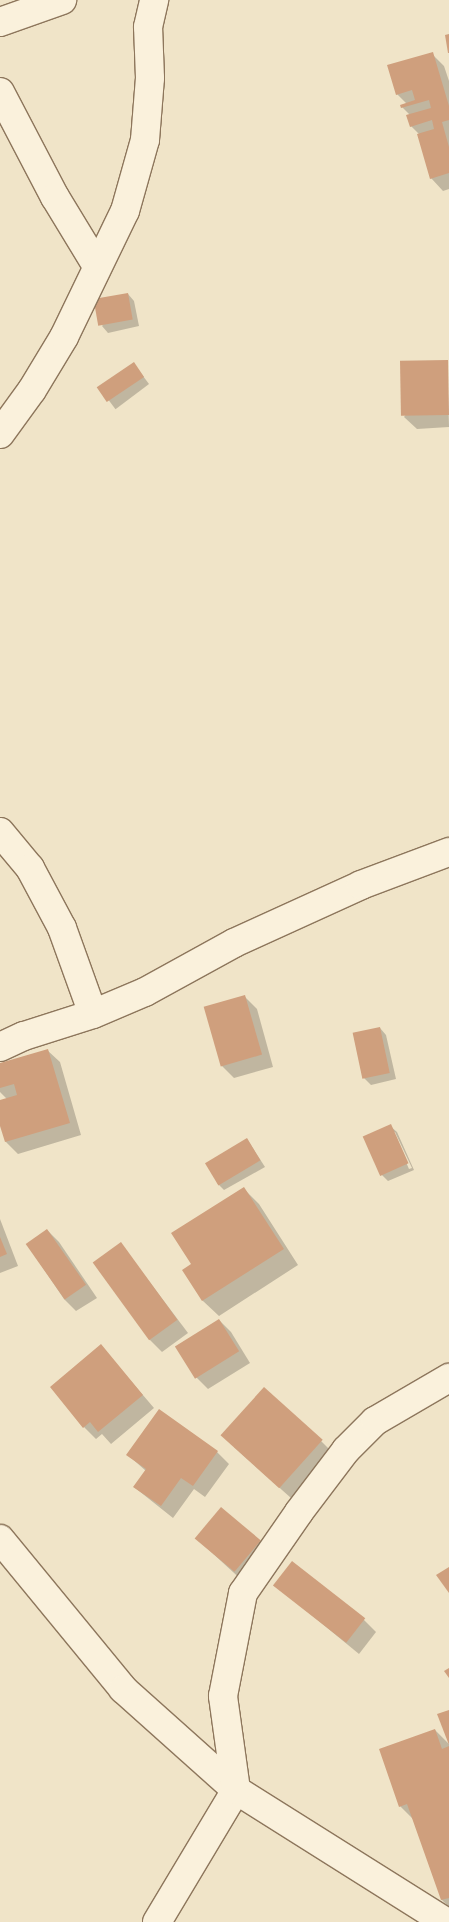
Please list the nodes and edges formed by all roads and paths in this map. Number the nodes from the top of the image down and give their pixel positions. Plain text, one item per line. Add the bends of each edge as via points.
1 (62, 0) edge
2 (154, 0) edge
3 (0, 22) edge
4 (0, 92) edge
5 (97, 266) junction
6 (0, 434) edge
7 (0, 832) edge
8 (449, 852) edge
9 (93, 1014) junction
10 (0, 1048) edge
11 (449, 1378) edge
12 (0, 1539) edge
13 (236, 1790) junction
14 (157, 1922) edge
15 (446, 1922) edge

1 - 3 street
2 - 5 street via 148,27 150,78 145,140 125,211
4 - 5 street via 55,197
5 - 6 street via 64,337
7 - 9 street via 30,868 62,928
8 - 9 street via 352,889 234,943 145,992
9 - 10 street via 24,1036
11 - 13 street via 375,1421 346,1450 298,1512 243,1593 223,1696
12 - 13 street via 123,1689
13 - 14 street
13 - 15 street

